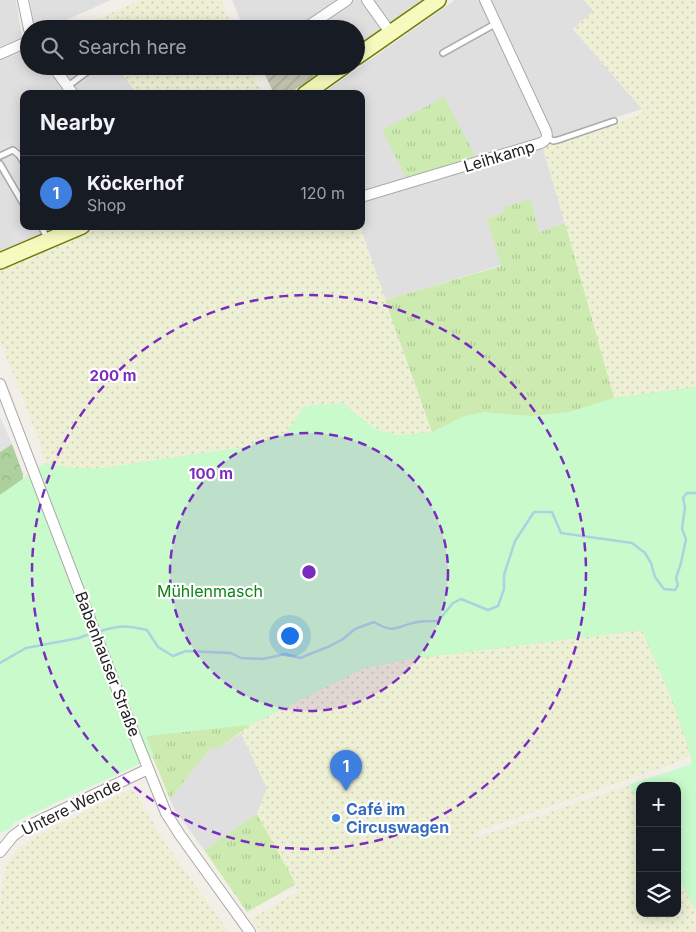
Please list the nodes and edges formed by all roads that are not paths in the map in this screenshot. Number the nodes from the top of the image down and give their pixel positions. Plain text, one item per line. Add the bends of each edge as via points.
1 (23, 0) edge
2 (347, 0) edge
3 (367, 0) edge
4 (438, 0) edge
5 (484, 0) edge
6 (27, 20) edge
7 (318, 20) edge
8 (496, 24) junction
9 (392, 32) junction
10 (20, 45) edge
11 (365, 51) edge
12 (443, 53) dead end
13 (0, 54) edge
14 (60, 75) edge
15 (86, 75) edge
16 (331, 75) edge
17 (71, 90) edge
18 (311, 90) edge
19 (614, 122) dead end
20 (547, 138) junction
21 (0, 156) edge
22 (20, 157) edge
23 (0, 164) edge
24 (365, 196) edge
25 (20, 198) edge
26 (43, 230) edge
27 (73, 230) edge
28 (49, 240) junction
29 (0, 261) edge
30 (0, 384) edge
31 (148, 769) junction
32 (0, 852) edge
33 (248, 930) edge

1 - 6 street
2 - 7 street
3 - 9 street
4 - 9 main road
5 - 8 street, Leihkamp
8 - 12 lane
8 - 20 street, Leihkamp
9 - 11 main road
10 - 13 street
14 - 17 street
15 - 17 lane
16 - 18 main road
19 - 20 lane via 558,140
20 - 24 street, Leihkamp via 544,142
21 - 22 lane via 13,150
23 - 25 lane
26 - 28 lane
27 - 28 main road
28 - 29 main road
30 - 31 street, Babenhauser Straße
31 - 32 street, Untere Wende via 24,828
31 - 33 street, Babenhauser Straße via 166,813

